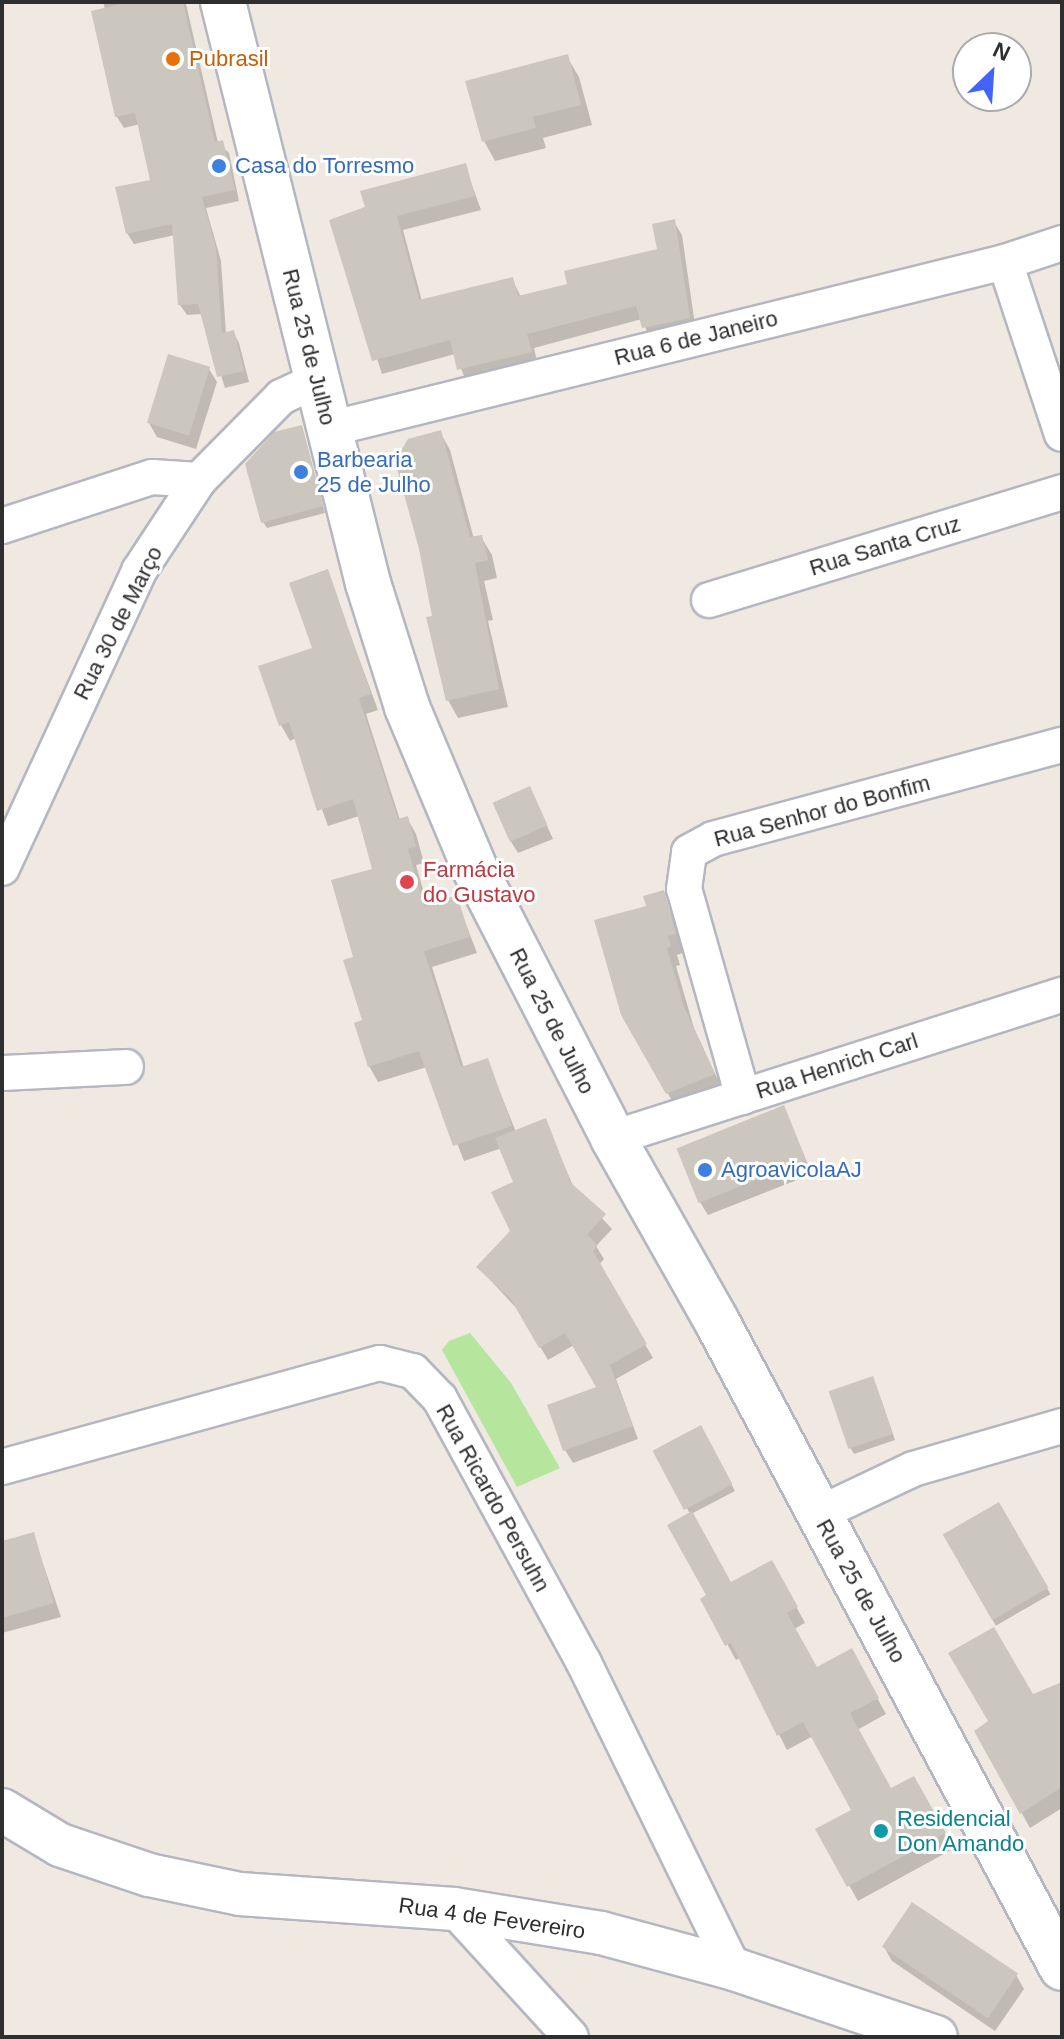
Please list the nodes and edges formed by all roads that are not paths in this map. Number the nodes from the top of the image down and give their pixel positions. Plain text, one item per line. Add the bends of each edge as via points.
1 (223, 2) edge
2 (1062, 243) edge
3 (1005, 262) junction
4 (316, 381) junction
5 (329, 429) junction
6 (1062, 434) edge
7 (199, 480) junction
8 (1062, 492) edge
9 (2, 526) edge
10 (709, 600) dead end
11 (1062, 745) edge
12 (2, 868) edge
13 (1062, 995) edge
14 (126, 1067) dead end
15 (2, 1073) edge
16 (743, 1097) junction
17 (613, 1138) junction
18 (1062, 1426) edge
19 (2, 1467) edge
20 (818, 1514) junction
21 (2, 1810) edge
22 (454, 1909) junction
23 (1062, 1968) edge
24 (734, 1969) junction
25 (571, 2037) edge
26 (936, 2037) edge

1 - 4 main road, Rua 25 de Julho
2 - 3 street, Rua 6 de Janeiro
3 - 5 street, Rua 6 de Janeiro
3 - 6 street
4 - 5 main road, Rua 25 de Julho
4 - 7 street, Rua 30 de Março via 281,397
5 - 17 main road, Rua 25 de Julho via 407,707 476,871
7 - 9 street via 152,477
7 - 12 street, Rua 30 de Março via 139,571
8 - 10 street, Rua Santa Cruz
11 - 16 street, Rua Senhor do Bonfim via 713,839 689,852 684,889
13 - 16 street, Rua Henrich Carl
14 - 15 street
16 - 17 street, Rua Henrich Carl
17 - 20 main road, Rua 25 de Julho
18 - 20 street via 913,1469
19 - 24 street, Rua Ricardo Persuhn via 380,1363 413,1371 440,1399 584,1663
20 - 23 main road, Rua 25 de Julho
21 - 22 street, Rua 4 de Fevereiro via 60,1845 149,1875 240,1894
22 - 24 street, Rua 4 de Fevereiro via 601,1933
22 - 25 street
24 - 26 street, Rua 4 de Fevereiro

